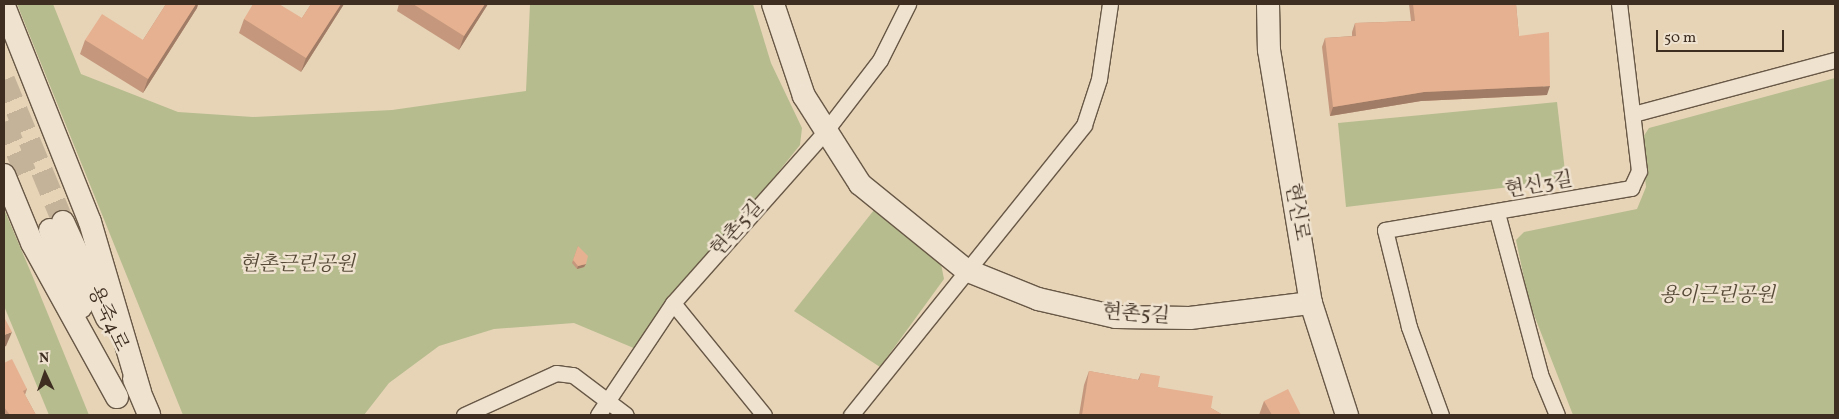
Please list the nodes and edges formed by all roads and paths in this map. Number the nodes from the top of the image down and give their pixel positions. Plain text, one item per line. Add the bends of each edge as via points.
1 (773, 4) edge
2 (908, 4) edge
3 (1110, 4) edge
4 (1268, 4) edge
5 (1619, 4) edge
6 (4, 6) edge
7 (1835, 60) edge
8 (1633, 114) junction
9 (824, 133) junction
10 (4, 175) tunnel mouth
11 (1497, 213) junction
12 (966, 270) junction
13 (673, 303) junction
14 (1312, 304) junction
15 (140, 392) junction
16 (609, 401) junction
17 (120, 406) edge
18 (149, 415) edge
19 (464, 415) edge
20 (598, 415) edge
21 (626, 415) edge
22 (764, 415) edge
23 (851, 415) edge
24 (1347, 415) edge
25 (1441, 415) edge
26 (1557, 415) edge

1 - 9 main road, 현촌5길 via 804,96
2 - 9 street via 880,60
3 - 12 street via 1099,79 1084,124
4 - 14 main road, 현신로 via 1269,50
5 - 8 street, 현신3길
6 - 15 main road via 90,222
7 - 8 street
8 - 11 street, 현신3길 via 1639,171 1631,188
9 - 12 main road, 현촌5길 via 860,184
9 - 13 street, 현촌5길
10 - 17 main road via 32,243
11 - 25 street via 1385,230 1409,327
11 - 26 street, 현신3길 via 1540,374
12 - 14 main road, 현촌5길 via 1038,299 1116,317 1190,318
12 - 23 street
13 - 16 street, 현촌5길
13 - 22 street
14 - 24 main road, 현신로
15 - 17 main road, 용죽4로 via 56,226
15 - 18 main road, 용죽4로
16 - 19 street via 574,375 556,373
16 - 20 street, 현촌5길
16 - 21 street

